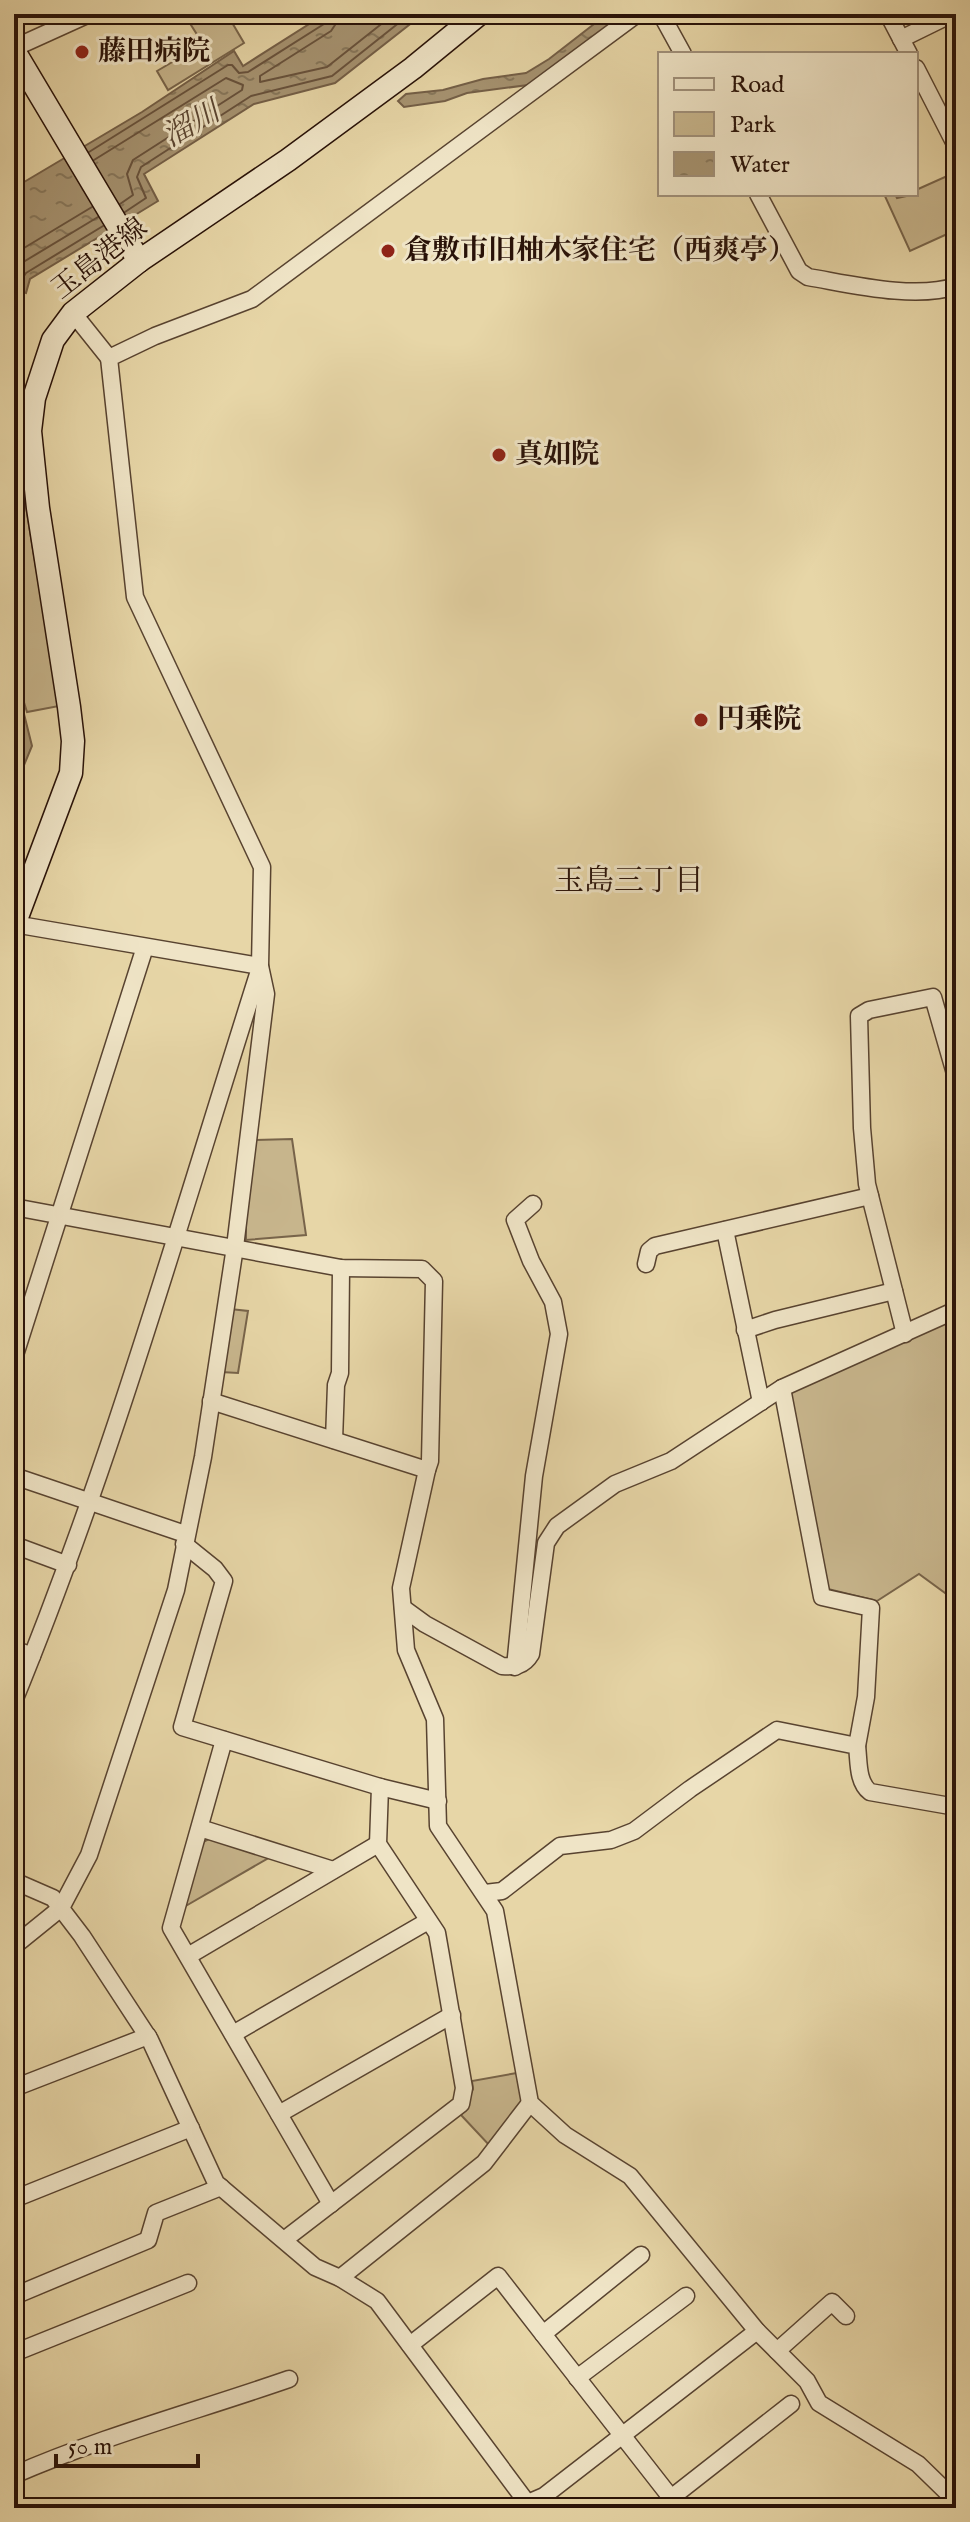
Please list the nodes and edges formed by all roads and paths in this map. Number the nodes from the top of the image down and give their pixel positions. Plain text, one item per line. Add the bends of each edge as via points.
1 (89, 14) edge
2 (479, 14) edge
3 (637, 14) edge
4 (661, 14) edge
5 (888, 14) edge
6 (952, 14) edge
7 (905, 46) edge
8 (14, 50) edge
9 (682, 52) edge
10 (918, 72) edge
11 (956, 146) edge
12 (759, 196) edge
13 (139, 261) junction
14 (956, 286) edge
15 (73, 313) junction
16 (109, 358) junction
17 (14, 924) edge
18 (145, 947) junction
19 (260, 966) junction
20 (956, 1077) edge
21 (870, 1196) junction
22 (533, 1204) dead end
23 (14, 1207) edge
24 (58, 1215) junction
25 (725, 1230) junction
26 (175, 1237) junction
27 (235, 1247) junction
28 (646, 1264) dead end
29 (341, 1268) junction
30 (894, 1291) junction
31 (956, 1310) edge
32 (745, 1330) junction
33 (905, 1334) junction
34 (14, 1358) edge
35 (782, 1388) junction
36 (211, 1401) junction
37 (761, 1402) junction
38 (334, 1440) junction
39 (427, 1470) junction
40 (14, 1476) edge
41 (89, 1503) junction
42 (184, 1539) junction
43 (14, 1545) edge
44 (68, 1565) junction
45 (403, 1608) junction
46 (14, 1649) edge
47 (32, 1656) junction
48 (515, 1667) junction
49 (14, 1701) edge
50 (224, 1740) junction
51 (857, 1746) junction
52 (380, 1787) junction
53 (438, 1801) junction
54 (956, 1807) edge
55 (200, 1828) junction
56 (378, 1844) junction
57 (333, 1870) junction
58 (14, 1881) edge
59 (485, 1893) junction
60 (61, 1908) junction
61 (428, 1921) junction
62 (14, 1946) edge
63 (188, 1956) junction
64 (452, 2015) junction
65 (233, 2034) junction
66 (148, 2036) junction
67 (14, 2088) edge
68 (530, 2103) junction
69 (279, 2114) junction
70 (191, 2128) junction
71 (221, 2187) junction
72 (14, 2199) edge
73 (331, 2204) junction
74 (284, 2240) junction
75 (641, 2255) dead end
76 (340, 2278) junction
77 (188, 2283) dead end
78 (14, 2296) edge
79 (686, 2296) dead end
80 (846, 2316) dead end
81 (757, 2331) junction
82 (543, 2334) junction
83 (410, 2345) junction
84 (777, 2351) junction
85 (14, 2353) edge
86 (577, 2378) junction
87 (289, 2379) dead end
88 (791, 2404) dead end
89 (622, 2436) junction
90 (14, 2475) edge
91 (956, 2501) edge
92 (675, 2503) edge
93 (525, 2507) edge

1 - 8 street
2 - 13 main road, 玉島港線 via 288,160
3 - 16 street via 252,299
4 - 9 street
5 - 7 street
6 - 7 street
8 - 13 main road
10 - 11 street
12 - 14 street via 799,271 808,277 904,291
13 - 15 main road, 玉島港線
15 - 16 street
15 - 17 main road, 玉島港線 via 42,367 30,431 69,707 71,773
16 - 19 street via 135,597 262,867
17 - 18 street
18 - 19 street
18 - 24 street
19 - 26 street
19 - 27 street via 264,1019
20 - 21 street via 933,997 859,1016
21 - 25 street
21 - 30 street
22 - 48 street via 515,1220 553,1302 559,1334 534,1476
23 - 24 street
24 - 26 street
24 - 34 street
25 - 28 street via 655,1246
25 - 32 street
26 - 27 street
26 - 41 street
27 - 29 street
27 - 36 street
29 - 38 street
29 - 39 street via 422,1269 434,1281
30 - 32 street
30 - 33 street
31 - 33 street
32 - 37 street
33 - 35 street
35 - 37 street
35 - 51 street via 822,1597 871,1608 866,1697
36 - 38 street
36 - 42 street
37 - 48 street via 671,1461 615,1484 557,1526 546,1543 531,1654
38 - 39 street
39 - 45 street via 401,1588
40 - 41 street
41 - 42 street
41 - 44 street
42 - 50 street via 224,1581 182,1727
42 - 60 street via 176,1590 89,1855
43 - 44 street
44 - 47 street
45 - 48 street via 502,1666
45 - 53 street via 406,1650 435,1719
46 - 47 street
47 - 49 street
50 - 52 street
50 - 55 street
51 - 54 street via 861,1780 870,1792
51 - 59 street via 777,1730 634,1831 611,1840 560,1846 502,1891
52 - 53 street
52 - 56 street
53 - 59 street via 438,1826
55 - 57 street
55 - 63 street via 171,1928
56 - 57 street
56 - 61 street
57 - 63 street
58 - 60 street via 53,1898
59 - 68 street via 495,1911
60 - 62 street
60 - 66 street
61 - 64 street via 437,1933
61 - 65 street
63 - 65 street
64 - 69 street
64 - 73 street via 464,2088 461,2104
65 - 69 street
66 - 67 street
66 - 70 street
68 - 76 street via 484,2163
68 - 81 street via 565,2135 630,2176
69 - 73 street
70 - 71 street
70 - 72 street
71 - 74 street
71 - 78 street via 156,2213 148,2240
73 - 74 street
74 - 76 street via 315,2267
75 - 82 street
76 - 83 street via 377,2301
77 - 85 street
79 - 86 street
80 - 84 street via 832,2302
81 - 84 street
81 - 89 street
82 - 83 street via 498,2276
82 - 86 street
83 - 93 street
84 - 91 street via 807,2381 819,2403 918,2464
86 - 89 street
87 - 90 street
88 - 92 street
89 - 92 street
89 - 93 street

